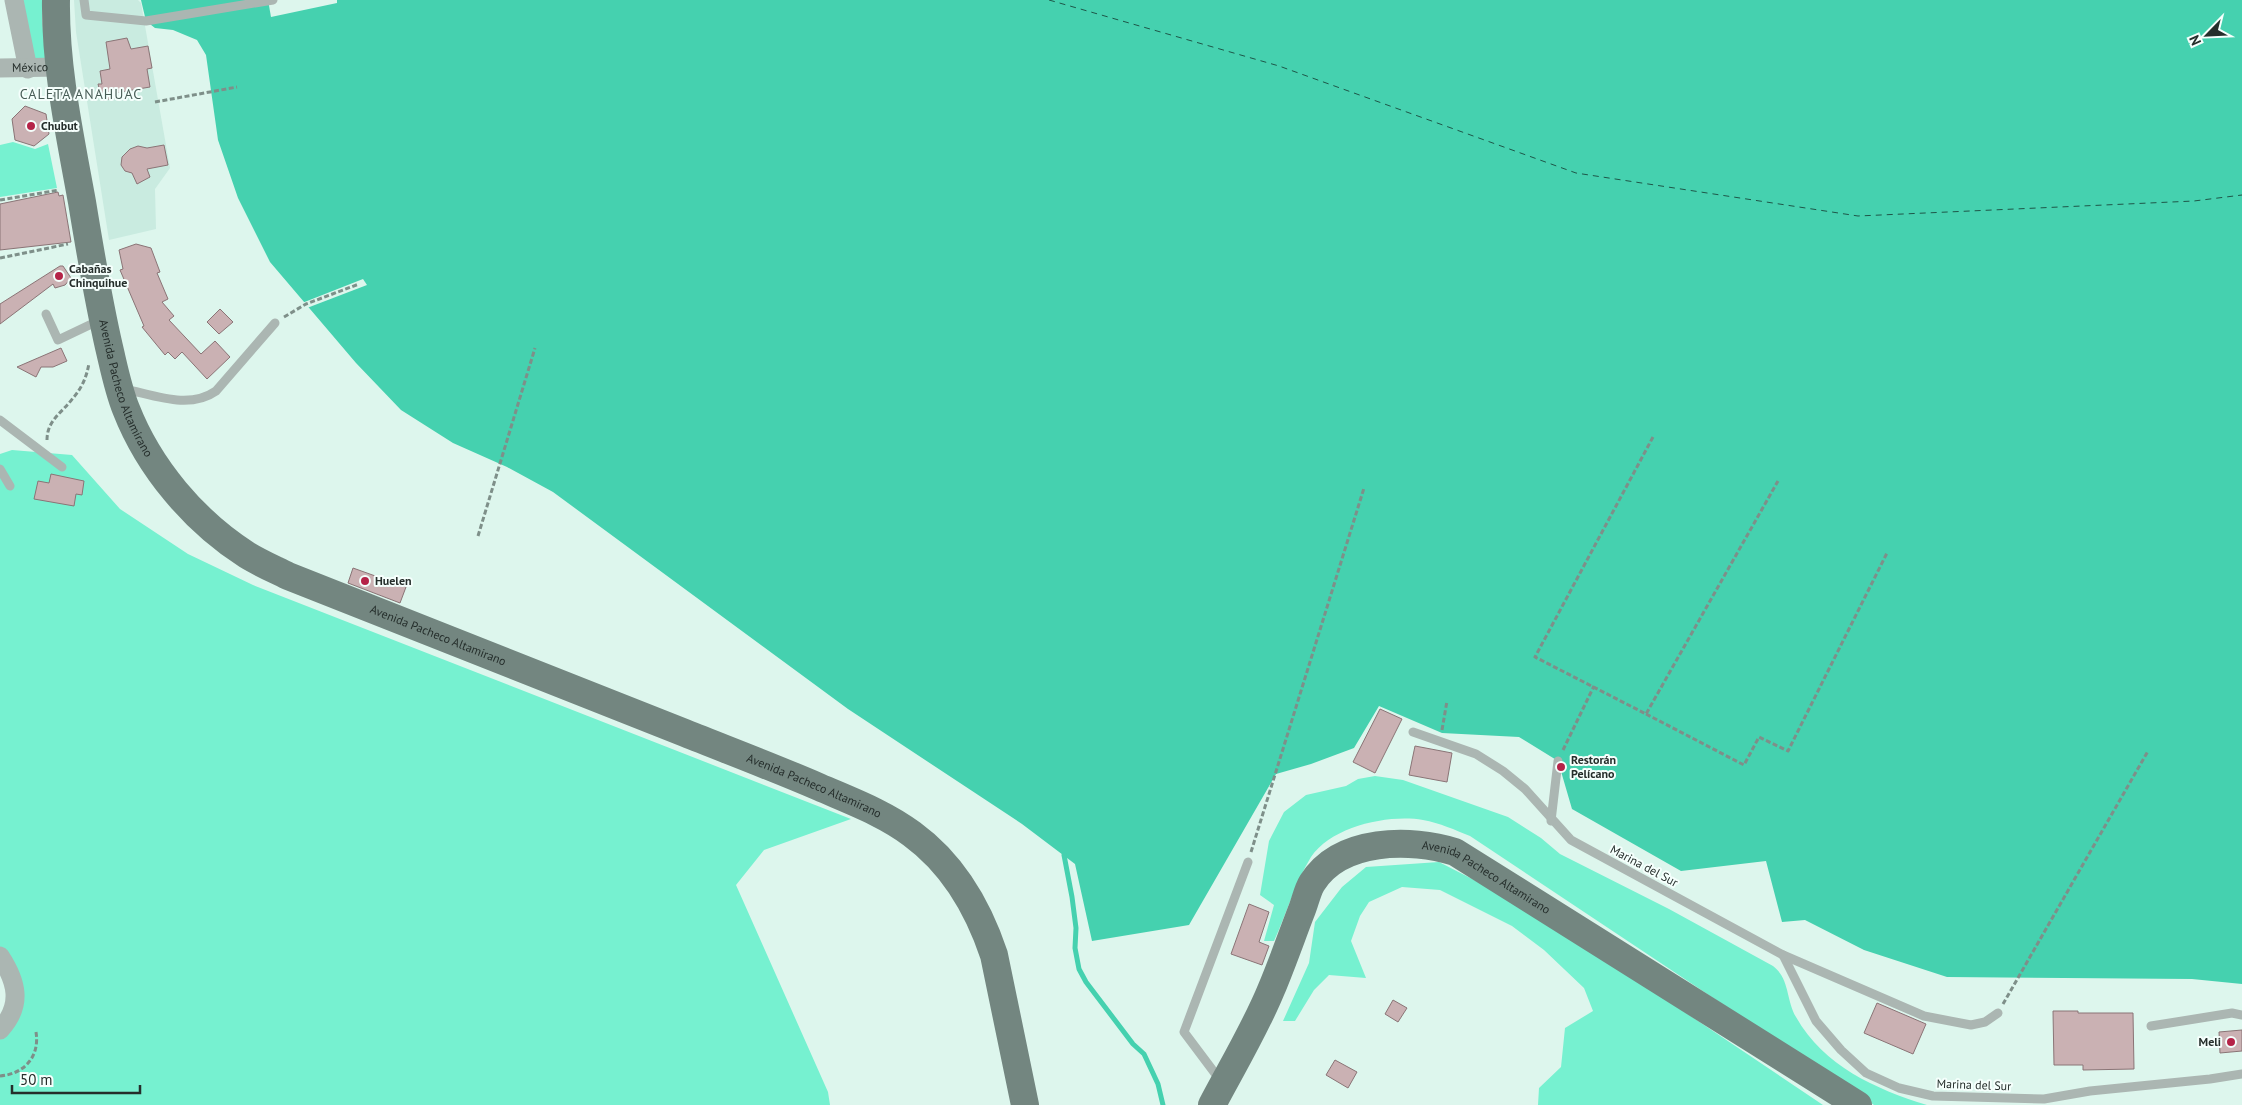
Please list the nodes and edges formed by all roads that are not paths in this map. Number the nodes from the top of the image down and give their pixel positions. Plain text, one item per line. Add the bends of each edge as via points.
1 (14, 0) edge
2 (56, 0) edge
3 (84, 0) edge
4 (273, 0) edge
5 (60, 67) junction
6 (0, 68) edge
7 (28, 69) junction
8 (46, 314) dead end
9 (103, 319) junction
10 (275, 323) road end
11 (118, 388) junction
12 (0, 420) edge
13 (62, 467) dead end
14 (0, 469) edge
15 (10, 486) dead end
16 (1413, 732) dead end
17 (1558, 761) road end
18 (1551, 821) junction
19 (1248, 862) road end
20 (1783, 955) junction
21 (0, 956) edge
22 (1998, 1013) road end
23 (2242, 1015) edge
24 (2151, 1026) dead end
25 (0, 1030) edge
26 (2242, 1074) edge
27 (1218, 1095) edge
28 (2044, 1102) edge
29 (1025, 1105) edge
30 (1858, 1105) edge

1 - 7 street
2 - 5 main road, Avenida Pacheco Altamirano
3 - 4 lane via 86,15 146,22
5 - 7 street, México
5 - 9 main road, Avenida Pacheco Altamirano
6 - 7 street, México
8 - 9 lane via 58,340
9 - 11 main road, Avenida Pacheco Altamirano
10 - 11 lane via 216,391 205,398 190,402
11 - 29 main road, Avenida Pacheco Altamirano via 143,443 170,484 211,528 248,555 297,579 775,768 876,812 913,835 958,880 987,935
12 - 13 lane
14 - 15 lane
16 - 18 lane, Marina del Sur via 1476,754 1524,789
17 - 18 lane
18 - 20 lane, Marina del Sur via 1570,840
19 - 27 lane via 1184,1032
20 - 22 lane, Marina del Sur via 1931,1018 1971,1025 1985,1022
20 - 28 lane, Marina del Sur via 1816,1021 1866,1073 1899,1088 1933,1096
21 - 25 street via 16,998 12,1014
23 - 24 lane
26 - 28 lane, Marina del Sur via 2090,1091
27 - 30 main road, Avenida Pacheco Altamirano via 1271,991 1312,883 1330,864 1363,849 1418,843 1455,852

